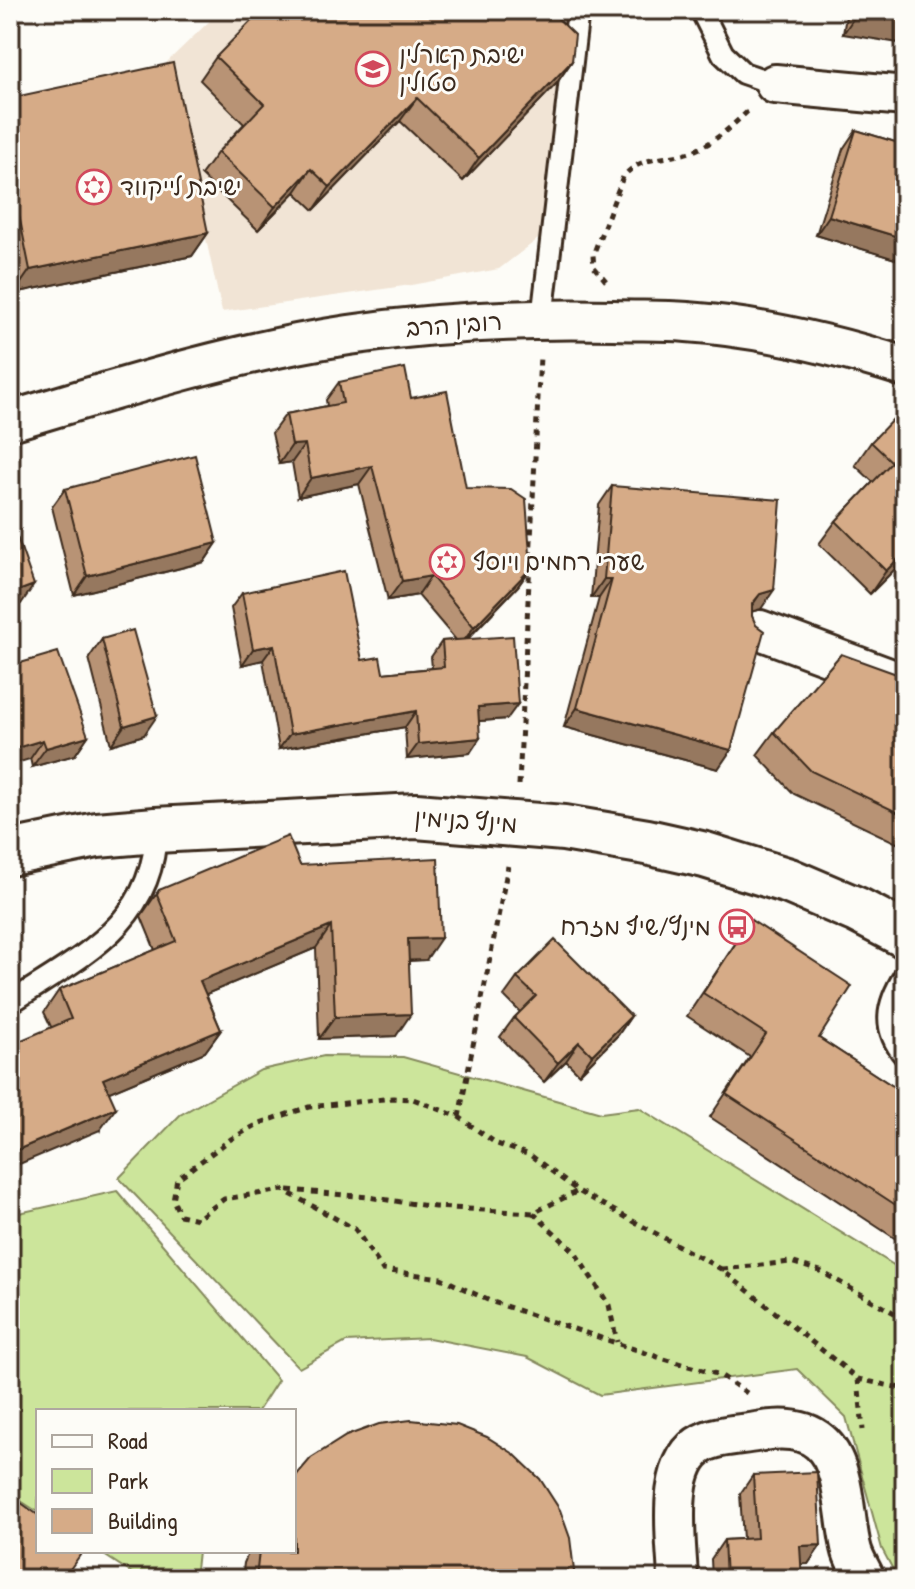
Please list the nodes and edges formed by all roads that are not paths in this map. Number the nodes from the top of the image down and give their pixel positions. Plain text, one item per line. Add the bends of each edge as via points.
1 (578, 10) edge
2 (701, 10) edge
3 (775, 84) joint
4 (905, 96) edge
5 (542, 319) junction
6 (905, 367) edge
7 (10, 421) edge
8 (760, 630) edge
9 (905, 684) edge
10 (156, 830) junction
11 (10, 853) edge
12 (905, 935) edge
13 (905, 975) edge
14 (10, 1003) edge
15 (905, 1056) edge
16 (678, 1579) edge
17 (865, 1579) edge

1 - 5 lane
2 - 3 lane via 723,54 743,73
3 - 4 street
5 - 6 street, רובין הרב via 686,322 768,333
5 - 7 street, רובין הרב via 348,335 222,361
8 - 9 street
10 - 11 street, מינץ בנימין via 97,835
10 - 12 street, מינץ בנימין via 416,816 564,828 705,855 789,881
10 - 14 lane via 152,865 122,924
13 - 15 lane via 887,1020 894,1043
16 - 17 street via 676,1483 684,1458 703,1442 775,1428 821,1442 834,1463 852,1552

